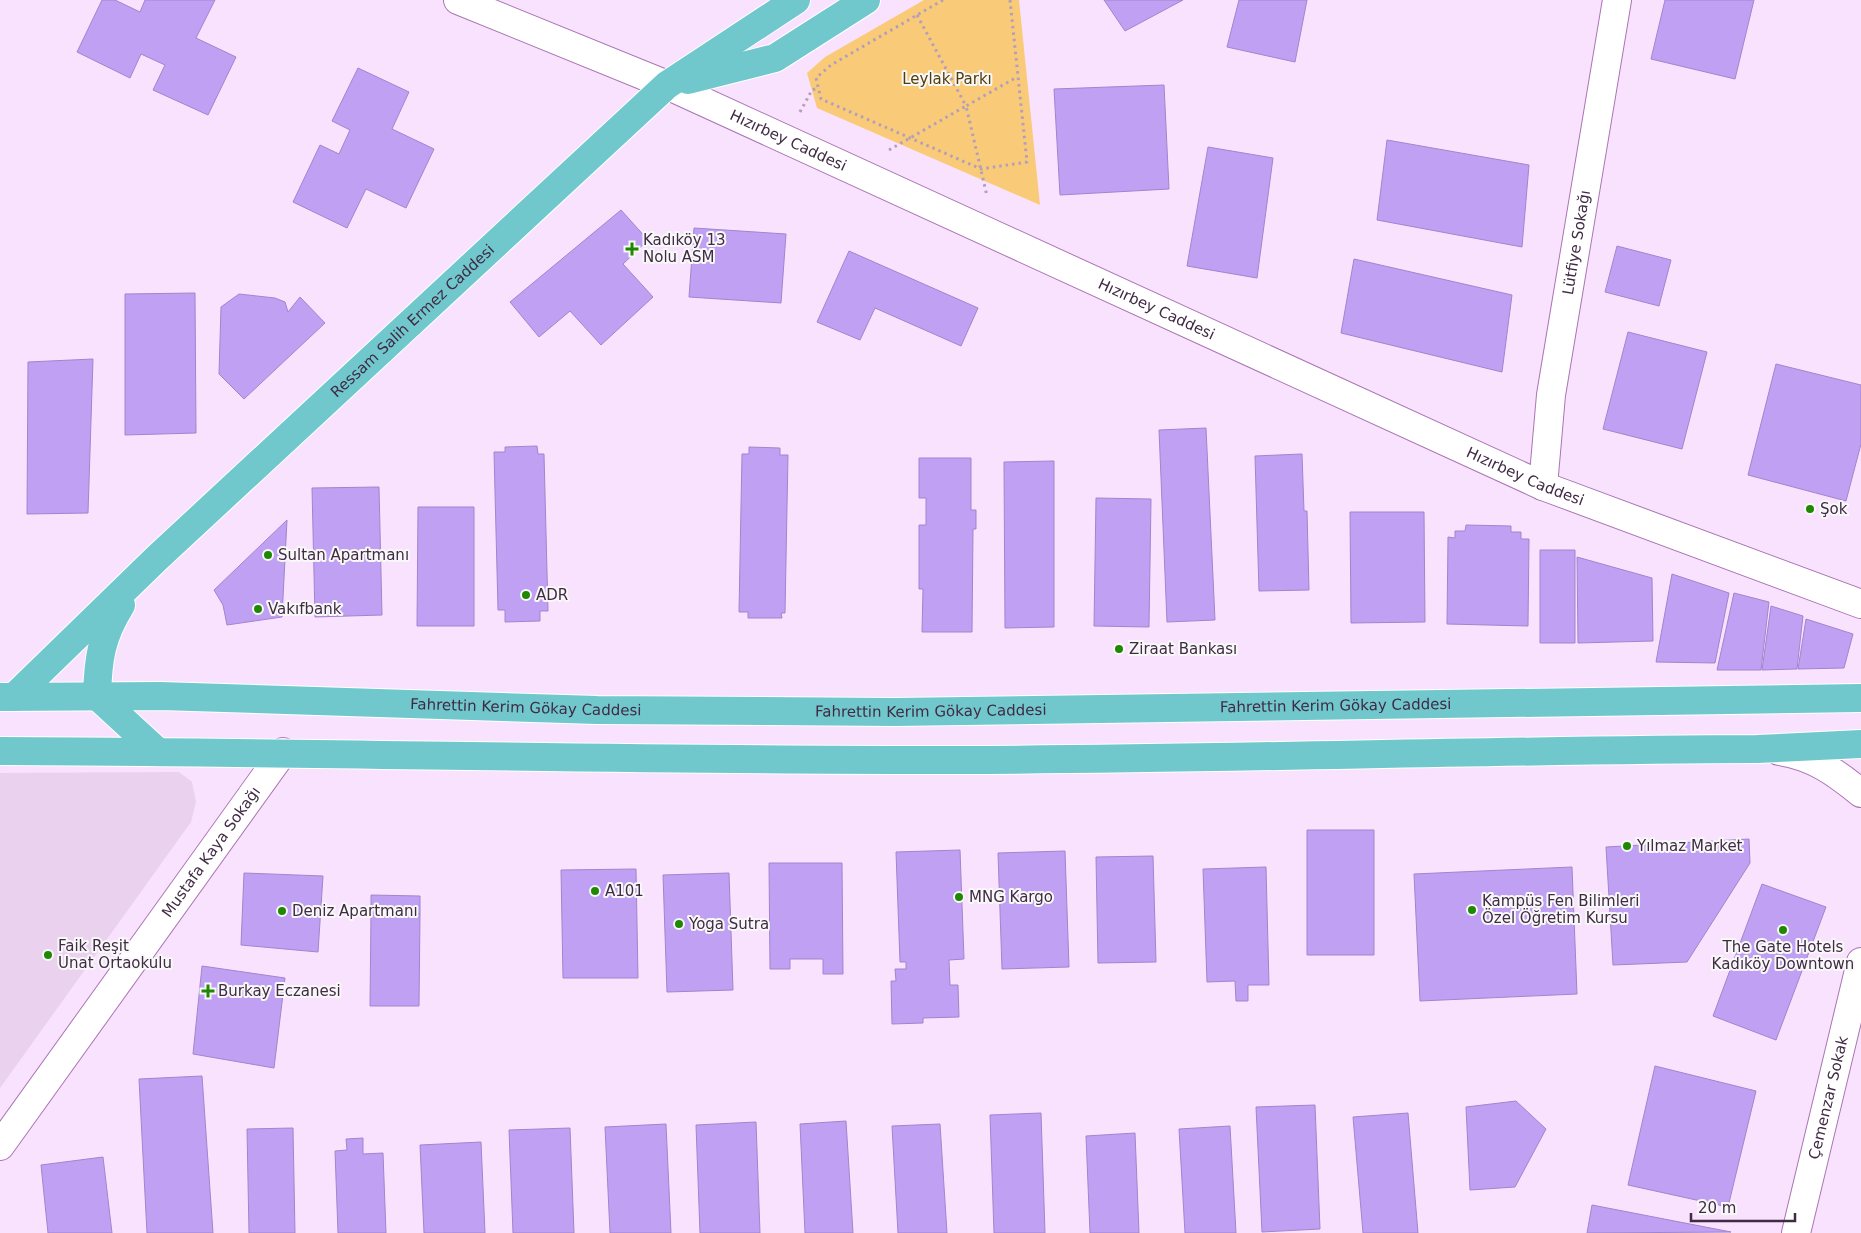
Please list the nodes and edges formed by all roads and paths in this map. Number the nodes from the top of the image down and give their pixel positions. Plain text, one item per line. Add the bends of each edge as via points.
1 (458, 0) edge
2 (796, 0) edge
3 (866, 0) edge
4 (944, 0) edge
5 (1010, 0) edge
6 (1617, 0) edge
7 (499, 8) edge
8 (917, 15) junction
9 (1018, 77) junction
10 (667, 85) junction
11 (818, 88) junction
12 (811, 92) dead end
13 (966, 106) junction
14 (910, 138) junction
15 (893, 148) dead end
16 (981, 168) junction
17 (1543, 486) junction
18 (157, 558) junction
19 (1861, 604) edge
20 (97, 696) junction
21 (7, 697) edge
22 (1861, 698) edge
23 (1861, 744) edge
24 (1757, 749) junction
25 (0, 752) edge
26 (158, 752) junction
27 (282, 752) junction
28 (1861, 793) edge
29 (1861, 962) edge
30 (0, 1146) edge
31 (1796, 1233) edge

1 - 7 street, Hızırbey Caddesi
2 - 10 main road, Ressam Salih Ermez Caddesi
3 - 10 main road, Ressam Salih Ermez Caddesi via 775,58
4 - 8 path
5 - 9 path
6 - 17 street, Lütfiye Sokağı via 1551,395
7 - 10 street, Hızırbey Caddesi
8 - 11 path via 831,65 816,78
8 - 13 path
9 - 13 path
9 - 16 path via 1027,162
10 - 17 street, Hızırbey Caddesi
10 - 18 main road, Ressam Salih Ermez Caddesi
11 - 12 path
11 - 14 path via 821,99
13 - 14 path
13 - 16 path
14 - 15 path
14 - 16 path
17 - 19 street, Hızırbey Caddesi
18 - 20 main road via 127,597 108,629 99,657
18 - 21 main road
20 - 21 main road, Fahrettin Kerim Gökay Caddesi
20 - 22 main road, Fahrettin Kerim Gökay Caddesi via 615,710 885,712
20 - 26 main road
23 - 24 main road
24 - 27 main road via 970,760
24 - 28 street via 1812,759
25 - 26 main road
26 - 27 main road
27 - 30 street, Mustafa Kaya Sokağı
29 - 31 street, Çemenzar Sokak

